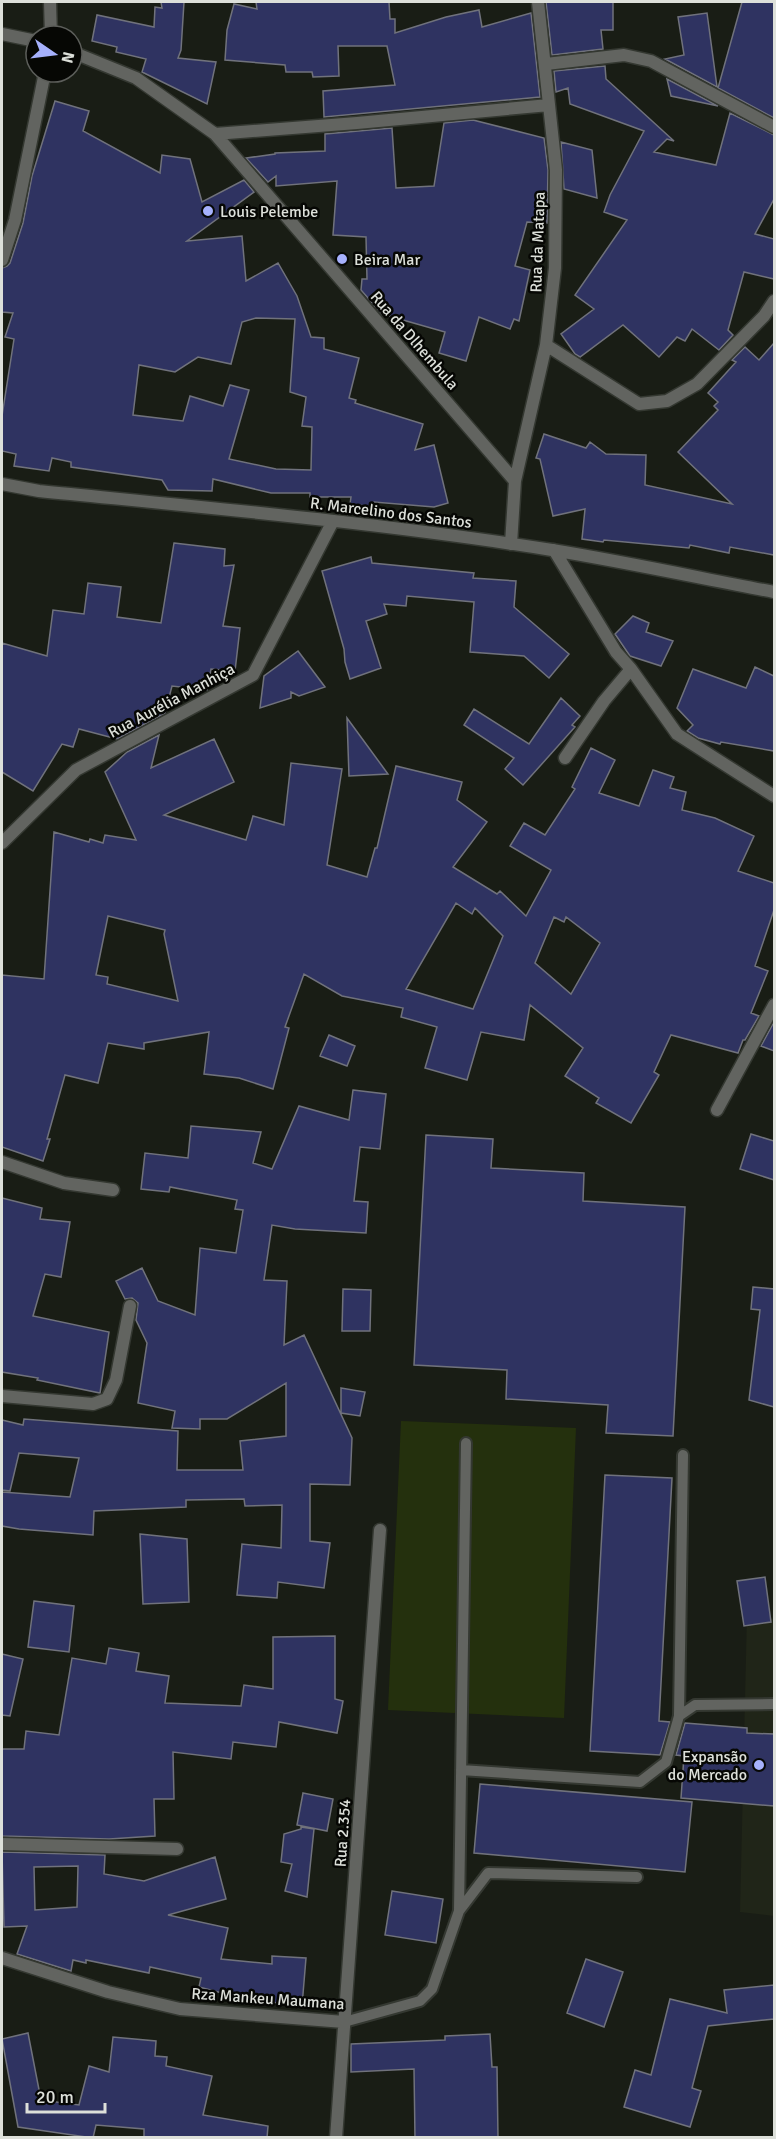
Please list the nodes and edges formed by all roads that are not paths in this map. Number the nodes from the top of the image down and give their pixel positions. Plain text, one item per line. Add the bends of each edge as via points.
1 (51, 2) edge
2 (538, 2) edge
3 (51, 24) edge
4 (2, 34) edge
5 (24, 39) edge
6 (84, 57) edge
7 (546, 64) junction
8 (43, 84) edge
9 (549, 105) junction
10 (774, 127) edge
11 (215, 134) junction
12 (2, 260) edge
13 (774, 301) edge
14 (546, 345) junction
15 (515, 481) junction
16 (2, 484) edge
17 (333, 521) junction
18 (511, 544) junction
19 (554, 550) junction
20 (774, 592) edge
21 (631, 669) junction
22 (565, 759) dead end
23 (774, 796) edge
24 (2, 843) edge
25 (774, 1005) edge
26 (717, 1110) dead end
27 (2, 1162) edge
28 (113, 1190) dead end
29 (130, 1306) dead end
30 (2, 1396) edge
31 (466, 1443) dead end
32 (683, 1455) dead end
33 (380, 1530) dead end
34 (774, 1704) edge
35 (679, 1716) junction
36 (461, 1770) junction
37 (2, 1844) edge
38 (177, 1849) dead end
39 (637, 1877) dead end
40 (459, 1911) junction
41 (2, 1958) edge
42 (345, 2022) junction
43 (336, 2138) edge

1 - 3 street
2 - 7 street, Rua da Matapa
4 - 5 street
6 - 11 street, Rua da Dlhembula via 136,78
7 - 9 street, Rua da Matapa
7 - 10 street via 624,55 651,62
8 - 12 street via 15,220
9 - 11 street
9 - 14 street, Rua da Matapa via 556,170 555,268
11 - 15 street, Rua da Dlhembula
13 - 14 street via 697,384 668,402 639,404
14 - 15 street, Rua da Matapa
15 - 18 street
16 - 17 street, R. Marcelino dos Santos
17 - 18 street, R. Marcelino dos Santos
17 - 24 street, Rua Aurélia Manhiça via 253,675 76,770
18 - 19 street, R. Marcelino dos Santos
19 - 20 street, R. Marcelino dos Santos
19 - 21 street via 616,652
21 - 22 street
21 - 23 street via 677,734
25 - 26 street
27 - 28 street via 64,1183
29 - 30 street via 116,1380 107,1399 93,1404
31 - 36 lane
32 - 35 lane
33 - 42 street, Rua 2.354
34 - 35 lane via 695,1705
35 - 36 lane via 666,1762 640,1782
36 - 40 lane
37 - 38 street
39 - 40 lane, Rza Mankeu Maumana via 488,1873
40 - 42 lane, Rza Mankeu Maumana via 432,1989 420,2001
41 - 42 street, Rza Mankeu Maumana via 108,1992 180,2009
42 - 43 street, Rua 2.354

